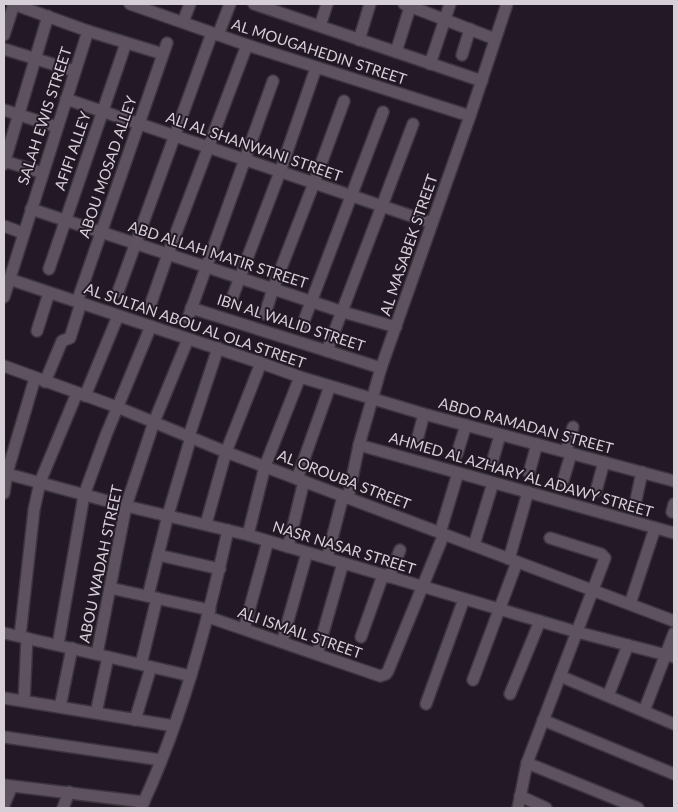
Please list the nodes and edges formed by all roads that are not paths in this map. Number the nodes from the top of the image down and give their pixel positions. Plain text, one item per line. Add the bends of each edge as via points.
1 (13, 4) edge
2 (130, 4) edge
3 (190, 4) edge
4 (230, 4) edge
5 (254, 4) edge
6 (327, 4) edge
7 (370, 4) edge
8 (450, 4) edge
9 (507, 4) edge
10 (409, 5) edge
11 (150, 7) edge
12 (277, 8) edge
13 (48, 16) junction
14 (445, 20) junction
15 (183, 22) junction
16 (320, 26) junction
17 (470, 29) junction
18 (88, 32) junction
19 (4, 34) edge
20 (215, 34) junction
21 (495, 39) junction
22 (359, 40) junction
23 (167, 42) dead end
24 (126, 43) junction
25 (247, 45) junction
26 (4, 49) edge
27 (396, 52) junction
28 (163, 54) junction
29 (462, 55) dead end
30 (35, 58) junction
31 (430, 64) junction
32 (316, 68) junction
33 (75, 71) junction
34 (273, 81) dead end
35 (482, 81) junction
36 (66, 99) junction
37 (344, 100) dead end
38 (4, 110) edge
39 (102, 112) junction
40 (383, 112) dead end
41 (18, 115) junction
42 (470, 116) junction
43 (139, 124) junction
44 (413, 124) dead end
45 (57, 127) junction
46 (174, 136) junction
47 (208, 147) junction
48 (245, 160) junction
49 (4, 162) edge
50 (280, 172) junction
51 (42, 173) junction
52 (314, 183) junction
53 (351, 196) junction
54 (382, 206) junction
55 (31, 209) junction
56 (65, 220) junction
57 (432, 223) junction
58 (4, 226) edge
59 (102, 232) junction
60 (24, 233) junction
61 (136, 244) junction
62 (168, 254) junction
63 (8, 266) edge
64 (206, 266) junction
65 (49, 269) dead end
66 (240, 277) junction
67 (9, 279) junction
68 (273, 288) junction
69 (118, 292) dead end
70 (49, 293) junction
71 (4, 296) edge
72 (231, 301) dead end
73 (311, 301) junction
74 (79, 303) junction
75 (150, 306) dead end
76 (343, 312) junction
77 (265, 314) dead end
78 (118, 316) junction
79 (151, 326) junction
80 (302, 326) dead end
81 (396, 327) junction
82 (37, 331) dead end
83 (188, 338) junction
84 (218, 348) junction
85 (328, 351) junction
86 (261, 363) junction
87 (4, 366) edge
88 (381, 368) junction
89 (300, 377) junction
90 (40, 380) junction
91 (330, 386) junction
92 (81, 394) junction
93 (372, 397) junction
94 (117, 407) junction
95 (424, 414) junction
96 (154, 422) junction
97 (466, 425) junction
98 (573, 427) dead end
99 (500, 435) junction
100 (190, 437) junction
101 (416, 444) dead end
102 (537, 444) junction
103 (359, 445) junction
104 (226, 452) junction
105 (569, 453) junction
106 (457, 454) dead end
107 (604, 462) junction
108 (492, 463) dead end
109 (265, 466) junction
110 (642, 472) junction
111 (5, 473) edge
112 (458, 473) junction
113 (529, 473) dead end
114 (300, 480) junction
115 (564, 481) dead end
116 (674, 481) edge
117 (40, 482) junction
118 (493, 483) junction
119 (596, 491) dead end
120 (528, 492) junction
121 (4, 493) edge
122 (84, 495) junction
123 (346, 497) junction
124 (636, 500) dead end
125 (126, 506) junction
126 (168, 515) junction
127 (206, 524) junction
128 (655, 528) junction
129 (228, 530) junction
130 (442, 533) junction
131 (674, 533) edge
132 (248, 535) junction
133 (550, 538) dead end
134 (268, 541) junction
135 (474, 545) junction
136 (288, 547) junction
137 (400, 550) dead end
138 (307, 553) junction
139 (158, 555) junction
140 (327, 558) junction
141 (513, 560) junction
142 (343, 563) junction
143 (220, 569) junction
144 (386, 576) junction
145 (423, 587) junction
146 (110, 588) junction
147 (594, 590) junction
148 (152, 597) junction
149 (464, 599) junction
150 (630, 604) junction
151 (500, 609) junction
152 (209, 613) junction
153 (540, 621) junction
154 (674, 621) edge
155 (244, 629) junction
156 (577, 632) junction
157 (4, 633) edge
158 (674, 633) edge
159 (361, 636) dead end
160 (23, 637) junction
161 (282, 642) junction
162 (58, 645) junction
163 (628, 645) junction
164 (72, 648) junction
165 (317, 654) junction
166 (102, 656) junction
167 (670, 656) edge
168 (146, 666) junction
169 (191, 676) junction
170 (560, 676) junction
171 (473, 680) dead end
172 (510, 694) dead end
173 (608, 696) junction
174 (4, 698) edge
175 (24, 701) junction
176 (426, 704) dead end
177 (60, 707) junction
178 (644, 711) junction
179 (96, 713) junction
180 (135, 720) junction
181 (543, 720) junction
182 (674, 724) edge
183 (174, 726) junction
184 (4, 737) edge
185 (161, 760) junction
186 (527, 763) junction
187 (674, 774) edge
188 (8, 785) edge
189 (69, 792) junction
190 (519, 802) edge
191 (4, 805) edge
192 (143, 805) edge
193 (63, 808) edge
194 (546, 808) edge
195 (638, 808) edge

1 - 13 street
1 - 19 street
2 - 11 street, AL MOUGAHEDIN STREET
3 - 15 street
4 - 20 street
5 - 12 street
6 - 16 street
7 - 22 street
8 - 14 street
9 - 21 street, AL MASABEK STREET
10 - 14 street
10 - 27 street
11 - 15 street, AL MOUGAHEDIN STREET
12 - 16 street
13 - 18 street
13 - 30 street
14 - 17 street
14 - 31 street
15 - 20 street, AL MOUGAHEDIN STREET
16 - 22 street
17 - 21 street
17 - 29 street
18 - 24 street
18 - 33 street, SALAH EWIS STREET
20 - 25 street, AL MOUGAHEDIN STREET
20 - 46 street
21 - 35 street, AL MASABEK STREET
22 - 27 street
23 - 28 street, ABOU MOSAD ALLEY
24 - 28 street
24 - 39 street, AFIFI ALLEY
25 - 32 street, AL MOUGAHEDIN STREET
25 - 47 street
26 - 30 street
27 - 31 street
28 - 43 street, ABOU MOSAD ALLEY
30 - 33 street
30 - 41 street
31 - 35 street
32 - 42 street, AL MOUGAHEDIN STREET
32 - 50 street
33 - 36 street, SALAH EWIS STREET
34 - 48 street
35 - 42 street, AL MASABEK STREET
36 - 39 street, ALI AL SHANWANI STREET
36 - 45 street, SALAH EWIS STREET
37 - 52 street
38 - 41 street
39 - 43 street, ALI AL SHANWANI STREET
39 - 56 street, AFIFI ALLEY
40 - 53 street
41 - 45 street
41 - 49 street
42 - 57 street, AL MASABEK STREET
43 - 46 street, ALI AL SHANWANI STREET
43 - 59 street, ABOU MOSAD ALLEY
44 - 54 street
45 - 51 street, SALAH EWIS STREET
46 - 47 street, ALI AL SHANWANI STREET
46 - 61 street
47 - 48 street, ALI AL SHANWANI STREET
47 - 62 street
48 - 50 street, ALI AL SHANWANI STREET
48 - 64 street
49 - 51 street
50 - 52 street, ALI AL SHANWANI STREET
50 - 66 street
51 - 55 street, SALAH EWIS STREET
52 - 53 street, ALI AL SHANWANI STREET
52 - 68 street
53 - 54 street, ALI AL SHANWANI STREET
53 - 73 street
54 - 57 street, ALI AL SHANWANI STREET
54 - 76 street
55 - 56 street, ABD ALLAH MATIR STREET
55 - 60 street, SALAH EWIS STREET
56 - 59 street, ABD ALLAH MATIR STREET
56 - 65 street, AFIFI ALLEY
57 - 81 street, AL MASABEK STREET
58 - 60 street
59 - 61 street, ABD ALLAH MATIR STREET
59 - 74 street, ABOU MOSAD ALLEY
60 - 63 street, SALAH EWIS STREET
61 - 62 street, ABD ALLAH MATIR STREET
61 - 69 street
62 - 64 street, ABD ALLAH MATIR STREET
62 - 75 street
63 - 67 street, SALAH EWIS STREET
64 - 66 street, ABD ALLAH MATIR STREET
64 - 85 street, IBN AL WALID STREET via 190,313
66 - 68 street, ABD ALLAH MATIR STREET
66 - 72 street
67 - 70 street, AL SULTAN ABOU AL OLA STREET
67 - 71 street, SALAH EWIS STREET
68 - 73 street, ABD ALLAH MATIR STREET
68 - 77 street
70 - 74 street, AL SULTAN ABOU AL OLA STREET
70 - 82 street
73 - 76 street, ABD ALLAH MATIR STREET
73 - 80 street
74 - 78 street, AL SULTAN ABOU AL OLA STREET
74 - 90 street, ABOU MOSAD ALLEY via 70,338 62,341
76 - 81 street, ABD ALLAH MATIR STREET
76 - 85 street
78 - 79 street, AL SULTAN ABOU AL OLA STREET
78 - 92 street
79 - 83 street, AL SULTAN ABOU AL OLA STREET
79 - 94 street
81 - 88 street, AL MASABEK STREET
83 - 84 street, AL SULTAN ABOU AL OLA STREET
83 - 96 street, ABOU WADAH STREET
84 - 86 street, AL SULTAN ABOU AL OLA STREET
84 - 100 street
85 - 88 street, IBN AL WALID STREET
86 - 89 street, AL SULTAN ABOU AL OLA STREET
86 - 104 street
87 - 90 street, AL OROUBA STREET
88 - 93 street, AL MASABEK STREET
89 - 91 street, AL SULTAN ABOU AL OLA STREET
89 - 109 street
90 - 92 street, AL OROUBA STREET
90 - 111 street
91 - 93 street, AL SULTAN ABOU AL OLA STREET
91 - 114 street
92 - 94 street, AL OROUBA STREET
92 - 117 street
93 - 95 street, ABDO RAMADAN STREET
93 - 103 street, AL MASABEK STREET
94 - 96 street, AL OROUBA STREET
94 - 122 street
95 - 97 street, ABDO RAMADAN STREET
95 - 101 street
96 - 100 street, AL OROUBA STREET
96 - 125 street, ABOU WADAH STREET
97 - 99 street, ABDO RAMADAN STREET
97 - 106 street
98 - 105 street
99 - 102 street, ABDO RAMADAN STREET
99 - 108 street
100 - 104 street, AL OROUBA STREET
100 - 126 street
102 - 105 street, ABDO RAMADAN STREET
102 - 113 street
103 - 112 street, AHMED AL AZHARY AL ADAWY STREET
103 - 123 street, AL MASABEK STREET
104 - 109 street, AL OROUBA STREET
104 - 127 street
105 - 107 street, ABDO RAMADAN STREET
105 - 115 street
107 - 110 street, ABDO RAMADAN STREET
107 - 119 street
109 - 114 street, AL OROUBA STREET
109 - 132 street
110 - 116 street, ABDO RAMADAN STREET
110 - 124 street
111 - 117 street, NASR NASAR STREET
111 - 121 street
112 - 118 street, AHMED AL AZHARY AL ADAWY STREET
112 - 130 street
114 - 123 street, AL OROUBA STREET
114 - 136 street
117 - 122 street, NASR NASAR STREET
117 - 160 street via 34,510
118 - 120 street, AHMED AL AZHARY AL ADAWY STREET
118 - 135 street
120 - 128 street, AHMED AL AZHARY AL ADAWY STREET
120 - 141 street
122 - 125 street, NASR NASAR STREET
122 - 162 street
123 - 130 street, AL OROUBA STREET
123 - 140 street, AL MASABEK STREET
125 - 126 street, NASR NASAR STREET
125 - 146 street, ABOU WADAH STREET
126 - 127 street, NASR NASAR STREET
126 - 139 street
127 - 129 street, NASR NASAR STREET
128 - 131 street, AHMED AL AZHARY AL ADAWY STREET
128 - 150 street
129 - 132 street, NASR NASAR STREET
129 - 143 street
130 - 135 street, AL OROUBA STREET
130 - 145 street
132 - 134 street, NASR NASAR STREET
133 - 147 street via 604,556
134 - 136 street, NASR NASAR STREET
134 - 155 street
135 - 141 street, AL OROUBA STREET
136 - 138 street, NASR NASAR STREET
137 - 144 street
138 - 140 street, NASR NASAR STREET
138 - 161 street
139 - 143 street
139 - 148 street
140 - 142 street, NASR NASAR STREET
141 - 147 street, AL OROUBA STREET
141 - 151 street
142 - 144 street, NASR NASAR STREET
142 - 165 street
143 - 152 street
144 - 145 street, NASR NASAR STREET
144 - 159 street
145 - 149 street, NASR NASAR STREET
145 - 165 street, ALI ISMAIL STREET via 388,671 383,675
146 - 148 street, ALI ISMAIL STREET
146 - 166 street, ABOU WADAH STREET
147 - 150 street, AL OROUBA STREET
147 - 156 street
148 - 152 street, ALI ISMAIL STREET
148 - 168 street
149 - 151 street, NASR NASAR STREET
149 - 176 street
150 - 154 street, AL OROUBA STREET
151 - 153 street, NASR NASAR STREET
151 - 171 street
152 - 155 street, ALI ISMAIL STREET
152 - 169 street
153 - 156 street, NASR NASAR STREET
153 - 172 street
155 - 161 street, ALI ISMAIL STREET
156 - 163 street, NASR NASAR STREET
156 - 170 street
157 - 160 street
158 - 167 street
160 - 162 street
160 - 175 street
161 - 165 street, ALI ISMAIL STREET
162 - 164 street
163 - 167 street, NASR NASAR STREET
163 - 173 street
164 - 166 street
164 - 177 street
166 - 168 street
166 - 179 street, ABOU WADAH STREET
167 - 178 street
168 - 169 street
168 - 180 street
169 - 183 street
170 - 173 street
170 - 181 street
173 - 178 street
174 - 175 street
175 - 177 street
177 - 179 street
178 - 182 street
179 - 180 street
180 - 183 street
181 - 186 street
181 - 187 street
183 - 185 street
184 - 185 street
185 - 192 street
186 - 190 street
186 - 195 street
188 - 189 street
188 - 191 street
189 - 192 street
189 - 193 street
190 - 194 street

